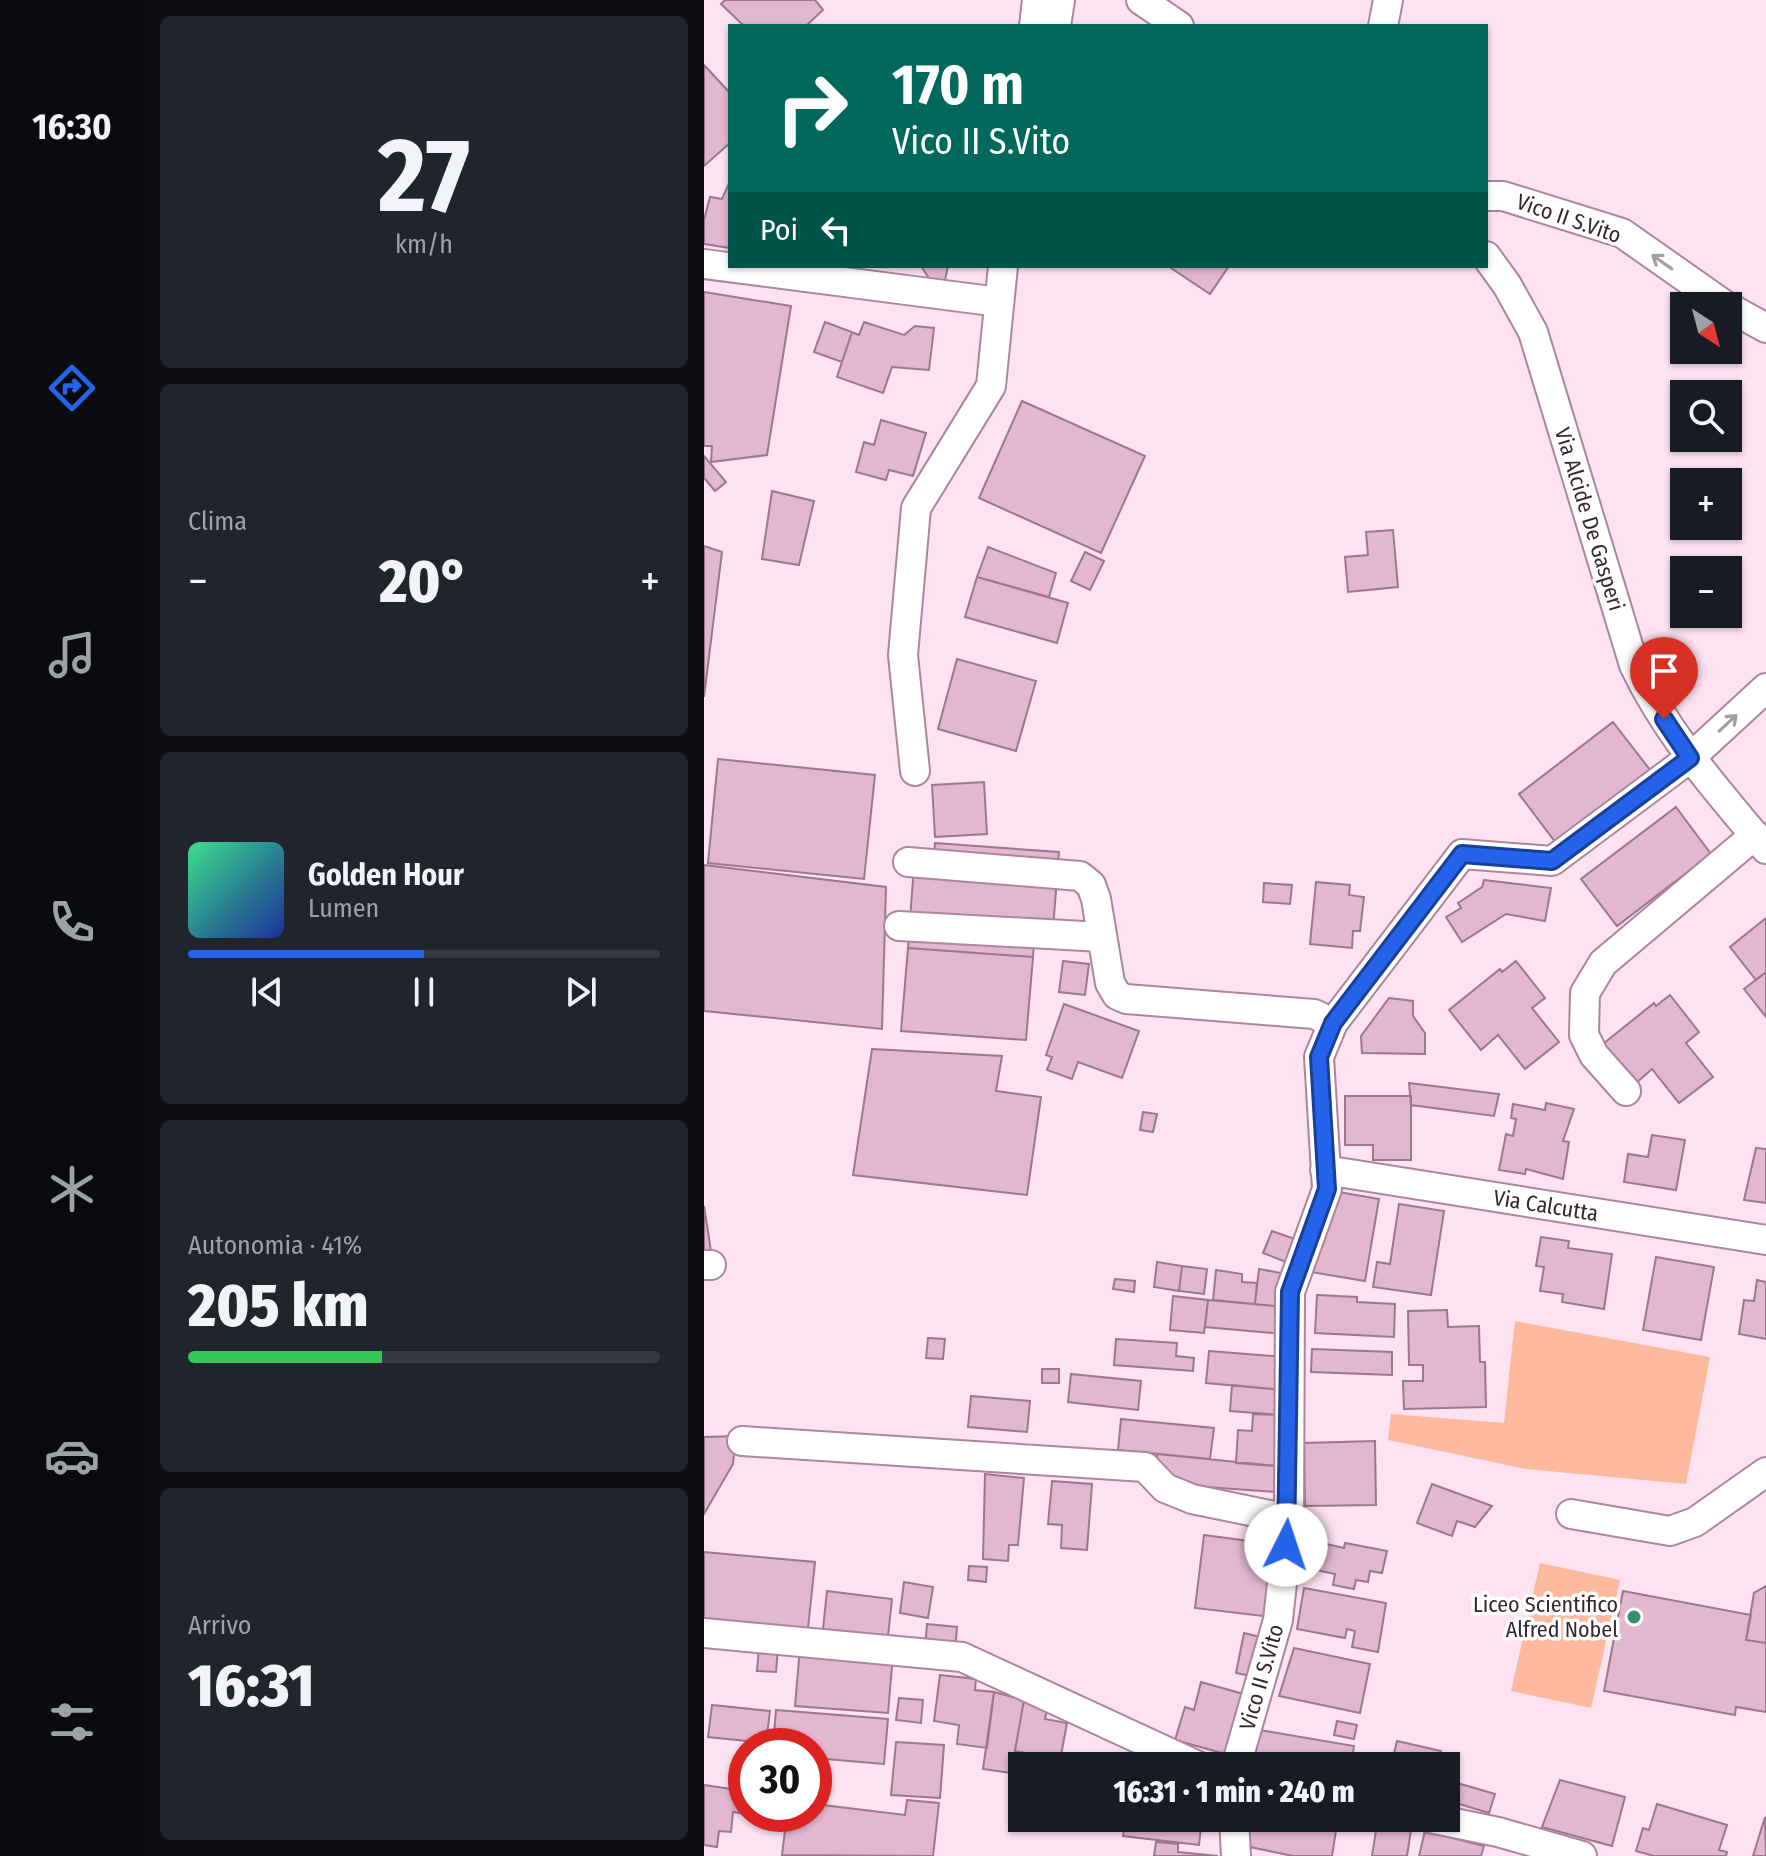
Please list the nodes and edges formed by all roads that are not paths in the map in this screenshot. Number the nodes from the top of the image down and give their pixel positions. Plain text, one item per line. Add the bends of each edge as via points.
1 (1037, 0) edge
2 (1060, 0) edge
3 (1141, 0) edge
4 (1388, 0) edge
5 (1034, 24) edge
6 (1056, 24) edge
7 (1176, 24) edge
8 (1383, 24) edge
9 (1488, 196) edge
10 (1488, 259) edge
11 (704, 264) edge
12 (728, 267) edge
13 (735, 268) edge
14 (1003, 268) edge
15 (1023, 268) edge
16 (1707, 292) edge
17 (999, 302) junction
18 (1742, 314) edge
19 (1766, 328) edge
20 (1766, 688) edge
21 (1690, 758) junction
22 (1760, 842) edge
23 (908, 862) dead end
24 (899, 926) dead end
25 (1102, 937) junction
26 (1333, 1023) junction
27 (1626, 1091) dead end
28 (1325, 1170) junction
29 (1766, 1240) edge
30 (742, 1441) dead end
31 (1766, 1472) edge
32 (1571, 1514) dead end
33 (1289, 1519) junction
34 (704, 1633) edge
35 (1168, 1752) edge
36 (1240, 1752) edge
37 (1460, 1824) edge
38 (1235, 1832) edge
39 (1236, 1856) edge
40 (1582, 1856) edge

1 - 5 street
2 - 6 street
3 - 7 street
4 - 8 street
16 -> 9 street, Vico II S.Vito via 1622,233
10 - 21 street, Via Alcide De Gasperi via 1533,332 1634,665
11 - 12 street
13 - 17 street
14 - 17 street
15 - 17 street via 1005,387 994,411 929,499 917,637 923,765 903,655 916,508 991,386
18 - 19 street, Vico II S.Vito
21 -> 20 street, Vico II S.Vito
21 - 22 street, Via Alcide De Gasperi
21 - 26 street, Vico II S.Vito via 1552,861 1462,854
22 - 27 street via 1603,963 1585,993 1584,1035
23 - 25 street via 1080,876 1091,885
24 - 25 street
25 - 26 street via 1110,983 1126,999 1300,1012
26 - 28 street, Vico II S.Vito via 1319,1057
28 - 29 street, Via Calcutta
28 - 33 street, Vico II S.Vito via 1327,1189 1290,1292
30 - 33 street via 1145,1467 1165,1488 1192,1499
31 - 32 street via 1695,1522 1670,1531
33 - 36 street, Vico II S.Vito via 1278,1620
34 - 35 street via 962,1657
37 - 40 street
38 - 39 street

